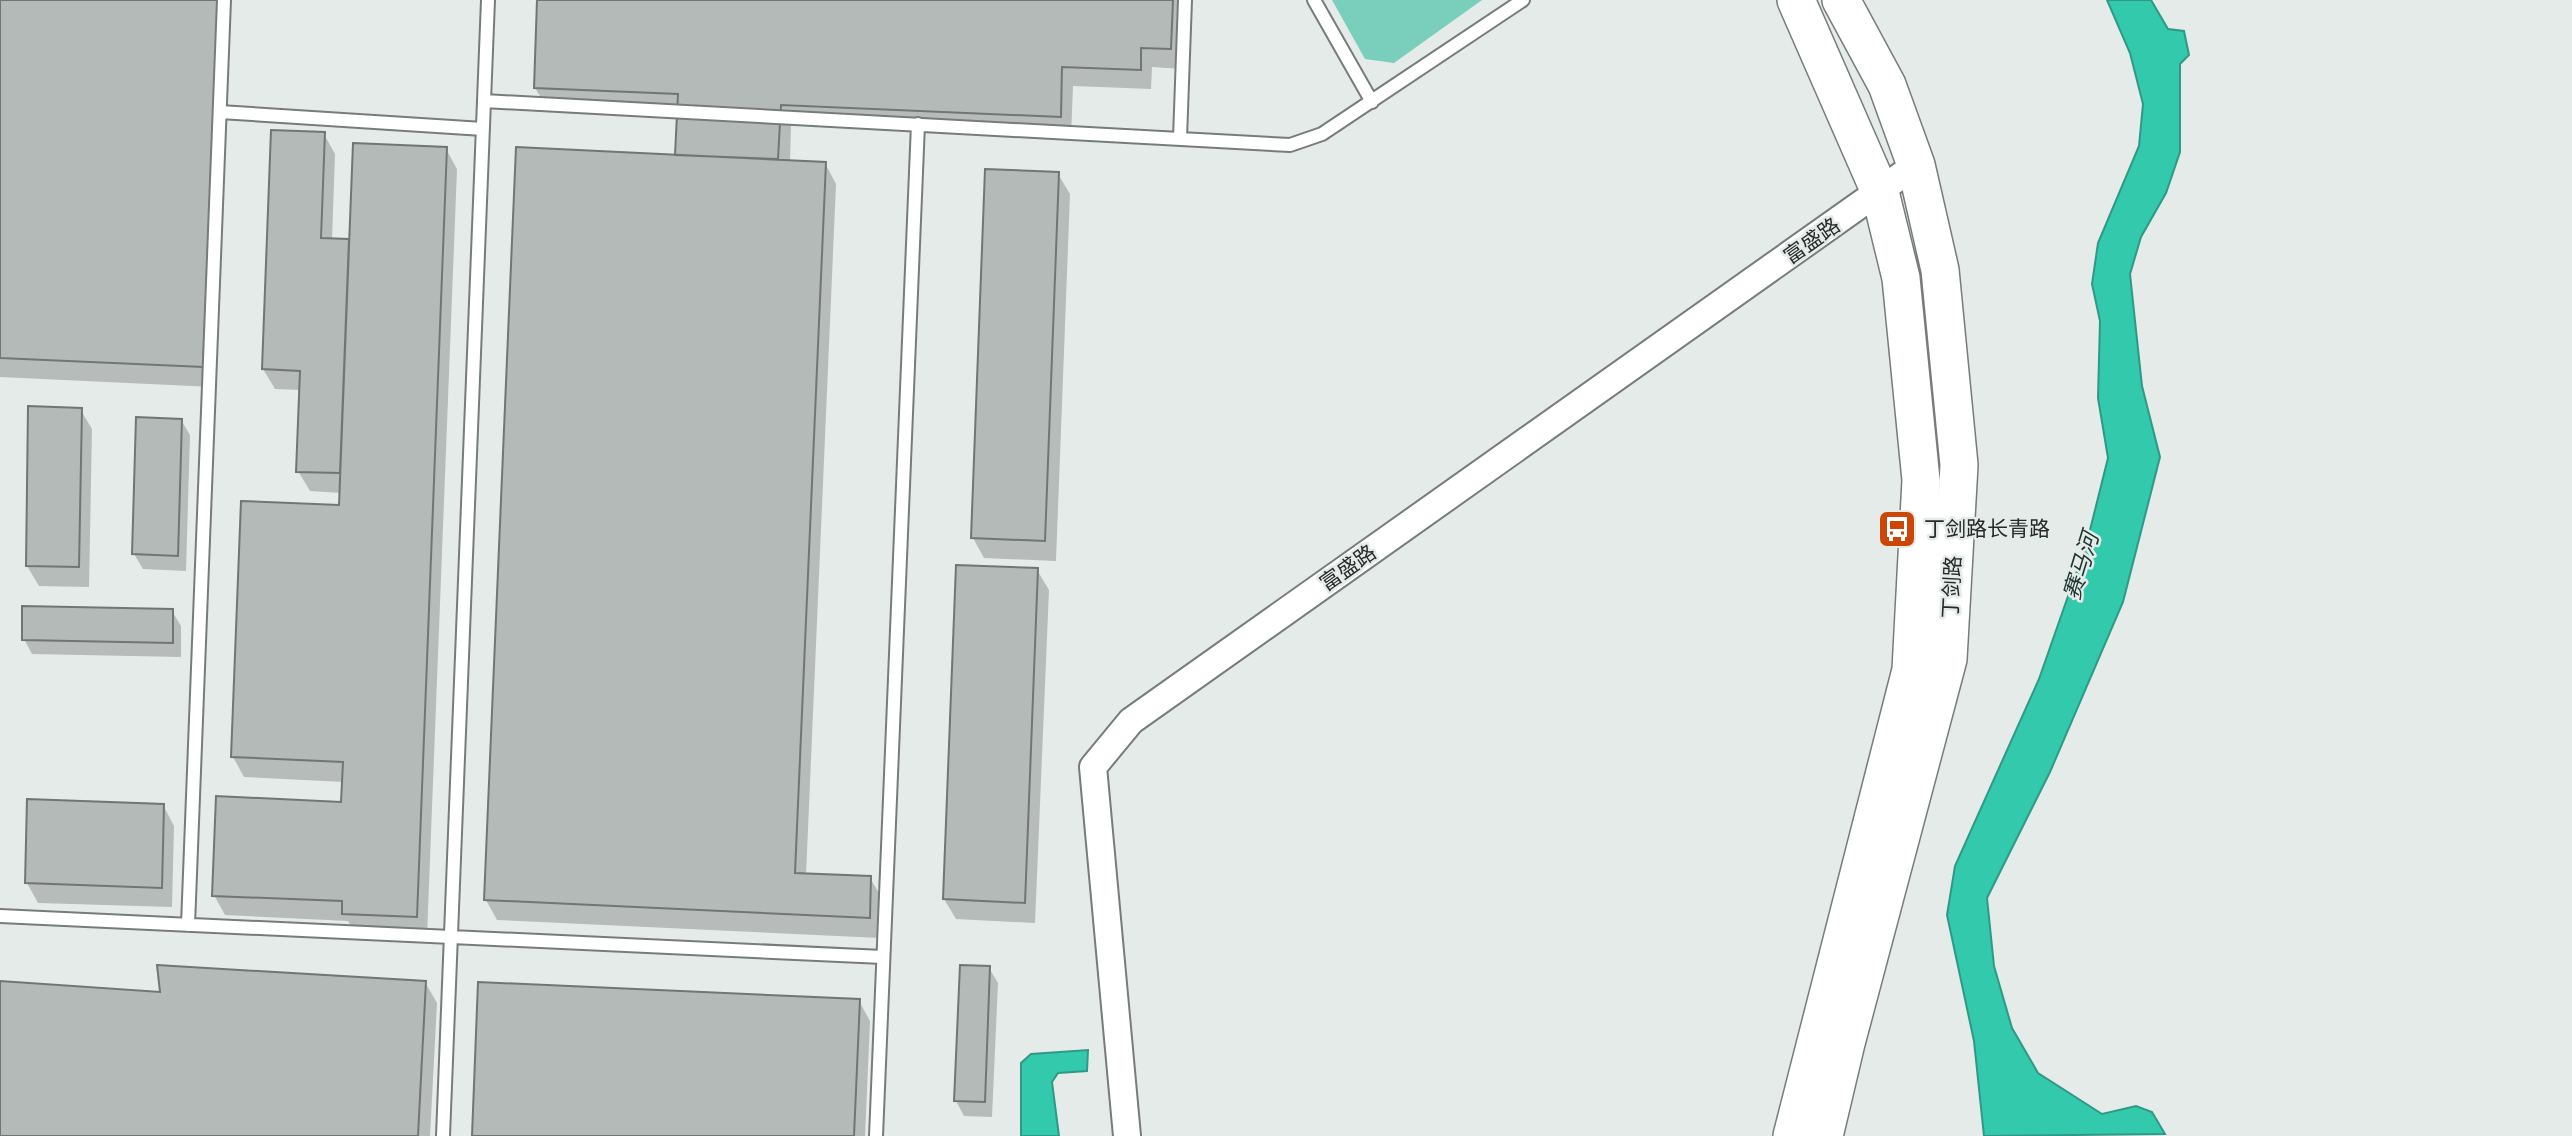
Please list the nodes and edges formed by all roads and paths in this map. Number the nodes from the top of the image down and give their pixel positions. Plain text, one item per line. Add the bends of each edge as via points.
1 (224, 0) edge
2 (488, 0) edge
3 (1185, 0) edge
4 (1314, 0) edge
5 (1522, 0) edge
6 (1796, 0) edge
7 (1841, 0) edge
8 (484, 102) junction
9 (1372, 102) junction
10 (220, 112) junction
11 (918, 124) junction
12 (483, 128) junction
13 (1180, 138) junction
14 (1916, 166) junction
15 (1880, 192) junction
16 (0, 916) edge
17 (188, 925) junction
18 (451, 937) junction
19 (883, 957) junction
20 (443, 1136) edge
21 (876, 1136) edge
22 (1127, 1136) edge
23 (1792, 1136) edge
24 (1824, 1136) edge

1 - 10 lane
2 - 8 lane
3 - 13 lane
4 - 9 lane
5 - 9 lane
6 - 15 main road, 丁剑路
7 - 14 main road, 丁剑路 via 1887,85
8 - 11 lane
8 - 12 lane
9 - 13 lane via 1322,134 1290,145
10 - 12 lane
10 - 17 lane
11 - 13 lane
11 - 19 lane
12 - 18 lane
14 - 15 street, 富盛路
14 - 24 main road, 丁剑路 via 1940,270 1959,465 1948,659
15 - 22 street, 富盛路 via 1131,721 1093,767
15 - 23 main road, 丁剑路 via 1900,278 1921,480 1911,670
16 - 17 lane
17 - 18 lane
18 - 19 lane
18 - 20 lane
19 - 21 lane

